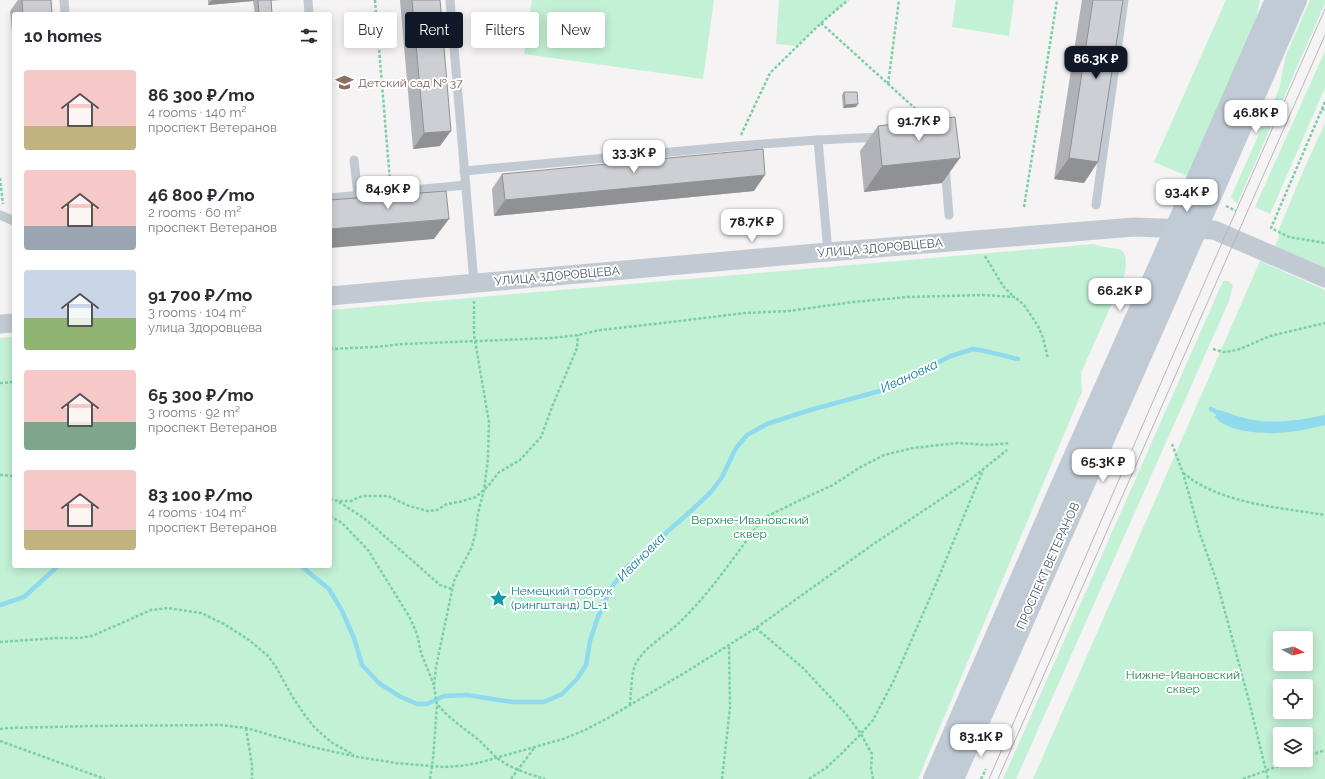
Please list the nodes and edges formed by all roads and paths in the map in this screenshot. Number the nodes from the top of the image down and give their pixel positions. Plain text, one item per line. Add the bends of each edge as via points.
1 (64, 0) edge
2 (308, 0) edge
3 (375, 0) edge
4 (450, 0) edge
5 (848, 0) edge
6 (899, 0) edge
7 (1057, 0) edge
8 (1124, 0) edge
9 (1276, 0) edge
10 (1296, 0) edge
11 (65, 12) edge
12 (310, 12) edge
13 (820, 23) junction
14 (888, 84) junction
15 (1325, 102) edge
16 (1322, 108) junction
17 (1325, 112) edge
18 (932, 124) edge
19 (888, 137) edge
20 (818, 140) junction
21 (736, 146) junction
22 (945, 156) edge
23 (354, 160) dead end
24 (464, 170) junction
25 (0, 178) edge
26 (466, 185) junction
27 (391, 192) junction
28 (358, 195) junction
29 (332, 198) edge
30 (1096, 205) dead end
31 (1024, 208) dead end
32 (949, 215) dead end
33 (2, 216) edge
34 (12, 220) edge
35 (1186, 228) junction
36 (1325, 243) edge
37 (982, 251) dead end
38 (828, 252) junction
39 (1325, 278) edge
40 (474, 283) junction
41 (332, 296) edge
42 (1015, 297) junction
43 (12, 323) edge
44 (1325, 323) edge
45 (0, 324) edge
46 (578, 335) junction
47 (475, 342) junction
48 (332, 349) edge
49 (1213, 349) dead end
50 (1048, 359) dead end
51 (12, 382) edge
52 (0, 383) edge
53 (1010, 443) dead end
54 (1172, 444) dead end
55 (1007, 450) dead end
56 (984, 469) junction
57 (1183, 473) junction
58 (0, 475) edge
59 (12, 476) edge
60 (484, 490) junction
61 (332, 500) edge
62 (338, 501) junction
63 (1325, 515) edge
64 (332, 517) edge
65 (452, 590) junction
66 (756, 628) junction
67 (0, 642) edge
68 (729, 645) junction
69 (434, 686) junction
70 (437, 704) junction
71 (630, 706) junction
72 (246, 728) junction
73 (0, 729) edge
74 (861, 734) junction
75 (0, 741) edge
76 (535, 747) junction
77 (1325, 750) edge
78 (1313, 754) edge
79 (358, 757) junction
80 (496, 757) junction
81 (431, 766) junction
82 (1277, 767) edge
83 (518, 769) junction
84 (986, 769) dead end
85 (1266, 771) junction
86 (105, 779) edge
87 (252, 779) edge
88 (430, 779) edge
89 (511, 779) edge
90 (546, 779) edge
91 (722, 779) edge
92 (809, 779) edge
93 (873, 779) edge
94 (934, 779) edge
95 (953, 779) edge
96 (981, 779) edge
97 (1242, 779) edge
98 (1268, 779) edge

1 - 11 lane
2 - 12 lane
3 - 27 path
4 - 24 lane
5 - 13 path
6 - 14 path
7 - 31 path
8 - 30 lane
9 - 35 main road, ПРОСПЕКТ ВЕТЕРАНОВ
10 - 35 main road, ПРОСПЕКТ ВЕТЕРАНОВ
13 - 14 path
13 - 21 path via 770,73
14 - 18 path
15 - 16 path
16 - 17 path
16 - 36 path via 1271,228 1289,237
19 - 20 lane
20 - 21 lane
20 - 38 lane
21 - 24 lane
22 - 32 lane
23 - 28 lane
24 - 26 lane
25 - 33 path
26 - 27 lane
26 - 40 lane
27 - 28 lane
28 - 29 lane
33 - 34 lane
35 - 38 street, УЛИЦА ЗДОРОВЦЕВА via 1134,227
35 - 39 street, УЛИЦА ЗДОРОВЦЕВА via 1214,230
35 - 94 main road, ПРОСПЕКТ ВЕТЕРАНОВ via 1057,494
35 - 95 main road, ПРОСПЕКТ ВЕТЕРАНОВ
37 - 42 path via 1003,286
38 - 40 street, УЛИЦА ЗДОРОВЦЕВА
40 - 41 street, УЛИЦА ЗДОРОВЦЕВА
40 - 47 path
42 - 46 path via 908,297 789,311 745,313 600,330
42 - 50 path via 1024,305 1038,326
43 - 45 street
44 - 49 path via 1270,336 1240,349 1223,352
46 - 47 path
46 - 60 path via 577,348 541,437 520,460 498,473
47 - 48 path
47 - 60 path via 489,422
51 - 52 path
53 - 71 path via 957,443 913,448 884,455 833,485 766,517 698,603 672,630 649,646 640,656 634,666
54 - 57 path
55 - 56 path
56 - 66 path
56 - 74 path via 893,682 873,720
57 - 63 path via 1199,485 1236,499
57 - 85 path via 1227,616
58 - 59 path
60 - 62 path via 476,497 428,511 388,496 362,496 351,501
60 - 65 path via 472,547
61 - 62 path
62 - 65 path via 364,518 440,585
64 - 69 path via 368,550 410,618
65 - 69 path
66 - 68 path
66 - 74 path via 822,687
67 - 79 path via 92,636 151,610 168,608 201,613 224,624 268,656 315,728 331,742
68 - 71 path
68 - 91 path via 730,708
69 - 70 path
70 - 80 path
70 - 81 path
71 - 76 path via 585,730
72 - 73 path via 221,725
72 - 79 path
72 - 87 path
74 - 92 path via 826,768
74 - 93 path via 872,754
75 - 86 path
76 - 80 path
76 - 83 path
77 - 78 path
79 - 81 path
80 - 81 path via 460,766
80 - 83 path
81 - 88 path
82 - 85 path
83 - 89 path
83 - 90 path
84 - 96 path
85 - 97 path
85 - 98 path

